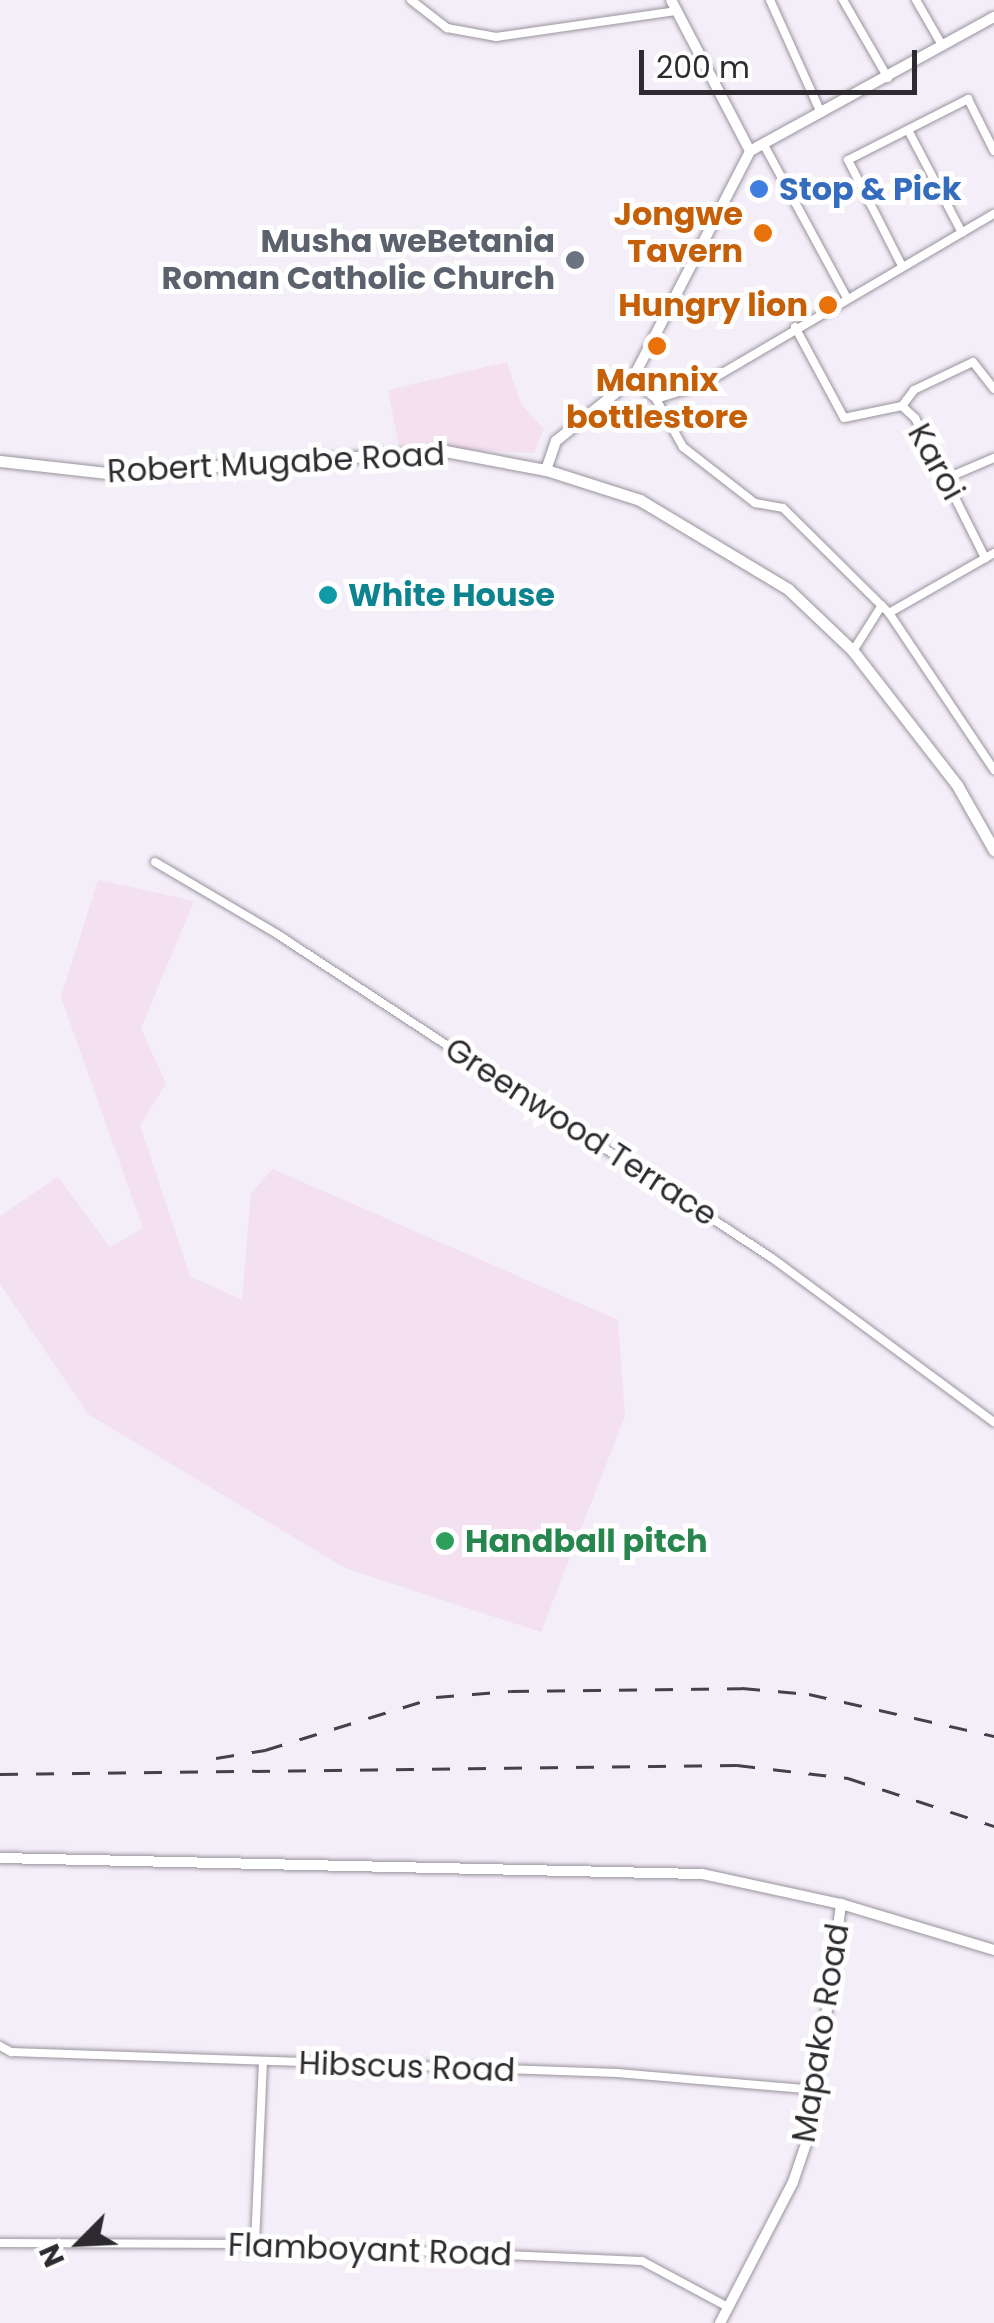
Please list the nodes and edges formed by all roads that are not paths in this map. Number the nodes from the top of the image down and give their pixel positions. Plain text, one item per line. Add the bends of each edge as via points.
1 (411, 0) edge
2 (671, 0) edge
3 (770, 0) edge
4 (843, 0) edge
5 (916, 0) edge
6 (677, 12) junction
7 (994, 16) edge
8 (942, 46) junction
9 (888, 78) junction
10 (822, 116) junction
11 (908, 130) junction
12 (764, 147) junction
13 (750, 151) junction
14 (994, 151) edge
15 (994, 214) edge
16 (962, 233) junction
17 (902, 264) junction
18 (847, 298) junction
19 (795, 327) junction
20 (632, 380) junction
21 (994, 389) edge
22 (656, 399) junction
23 (902, 406) junction
24 (994, 458) edge
25 (0, 461) edge
26 (546, 470) junction
27 (947, 478) junction
28 (989, 555) edge
29 (886, 609) junction
30 (853, 651) junction
31 (994, 770) edge
32 (994, 850) edge
33 (155, 862) dead end
34 (994, 1422) edge
35 (0, 1858) edge
36 (840, 1904) junction
37 (994, 1950) edge
38 (0, 2046) edge
39 (263, 2064) junction
40 (815, 2090) junction
41 (0, 2243) edge
42 (254, 2244) junction
43 (728, 2307) junction
44 (720, 2323) edge

1 - 6 street via 447,28 496,37
2 - 6 street
3 - 10 street
4 - 9 street
5 - 8 street
6 - 13 street
7 - 8 street
8 - 9 street
9 - 10 street
10 - 12 street
11 - 14 street via 968,99
11 - 16 street
11 - 17 street via 848,160
12 - 13 street
12 - 18 street
13 - 20 street
15 - 16 street
16 - 17 street
17 - 18 street
18 - 19 street
19 - 22 street via 702,385
19 - 23 street, Karoi via 844,418
20 - 22 street
20 - 26 street via 556,442
21 - 23 street via 973,362 914,390
22 - 29 street via 668,425 705,467 754,503 783,508
23 - 27 street, Karoi
24 - 27 street
25 - 26 main road, Robert Mugabe Road via 107,473 445,451
26 - 30 main road, Robert Mugabe Road via 670,515 788,589
27 - 28 street, Karoi
28 - 29 street
29 - 30 street
29 - 31 street
30 - 32 main road, Robert Mugabe Road via 957,786
33 - 34 street, Greenwood Terrace via 646,1174
35 - 36 street via 702,1874
36 - 37 street
36 - 40 street, Mapako Road
38 - 39 street, Hibscus Road via 11,2052
39 - 40 street, Hibscus Road via 618,2074
39 - 42 street
40 - 43 street, Mapako Road via 811,2129 793,2182
41 - 42 street, Flamboyant Road
42 - 43 street, Flamboyant Road via 642,2261
43 - 44 street, Mapako Road

